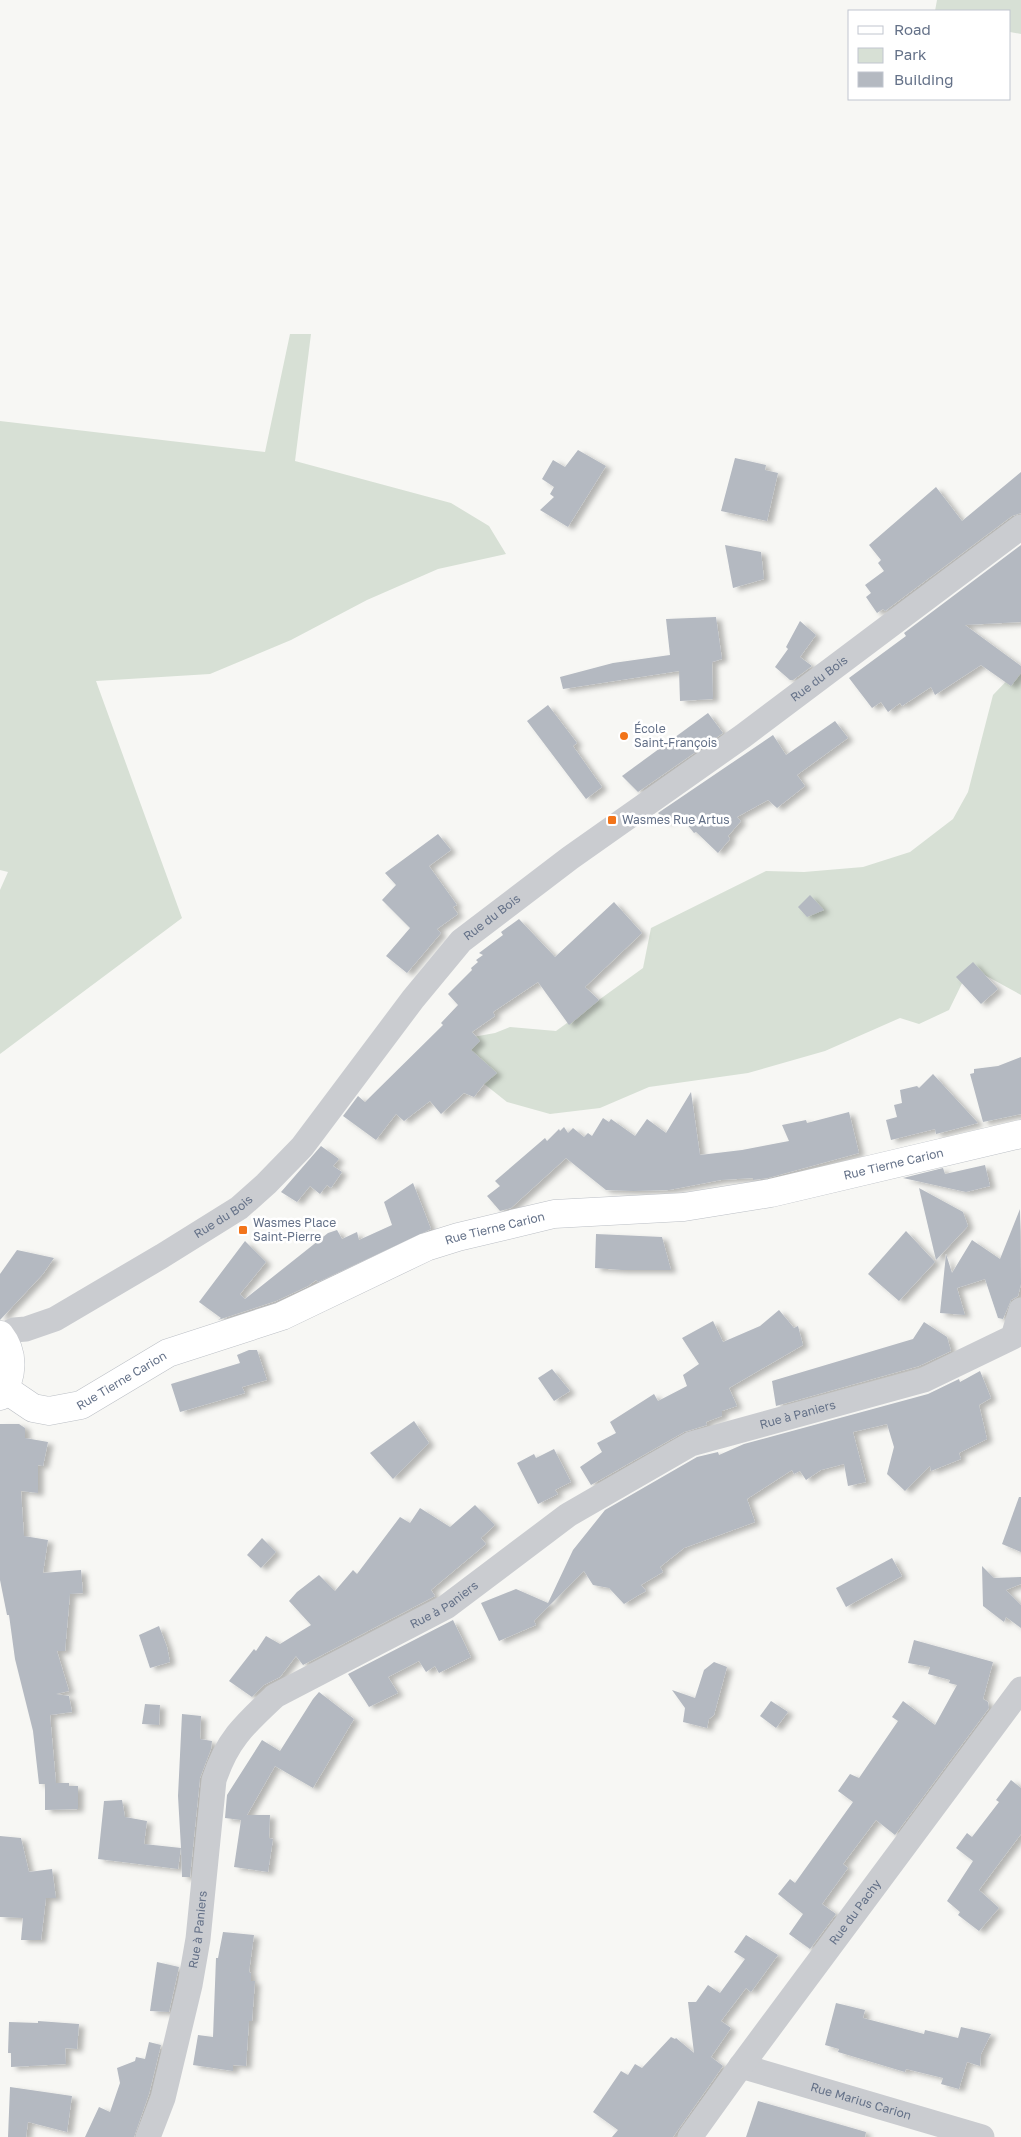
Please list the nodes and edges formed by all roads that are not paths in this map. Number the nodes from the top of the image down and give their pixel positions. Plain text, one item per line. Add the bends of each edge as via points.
1 (1021, 527) edge
2 (1021, 1134) edge
3 (1021, 1310) edge
4 (1, 1336) edge
5 (1017, 1337) edge
6 (2, 1392) edge
7 (1021, 1689) edge
8 (741, 2066) junction
9 (148, 2137) edge
10 (690, 2137) edge
11 (982, 2137) edge

1 - 4 street, Rue du Bois via 743,736 570,858 461,941 413,999 302,1147 239,1208 55,1319
2 - 6 street, Rue Tierne Carion via 771,1193 684,1207 554,1214 458,1237 426,1247 282,1316 168,1353 81,1405 49,1411 33,1408
3 - 5 street, Rue à Paniers
4 - 6 street via 11,1363 10,1375
5 - 9 street, Rue à Paniers via 924,1380 691,1444 568,1515 446,1607 275,1696 232,1741 214,1780 198,1939 190,1985 163,2098
7 - 8 street, Rue du Pachy
8 - 10 street, Rue du Pachy
8 - 11 street, Rue Marius Carion

